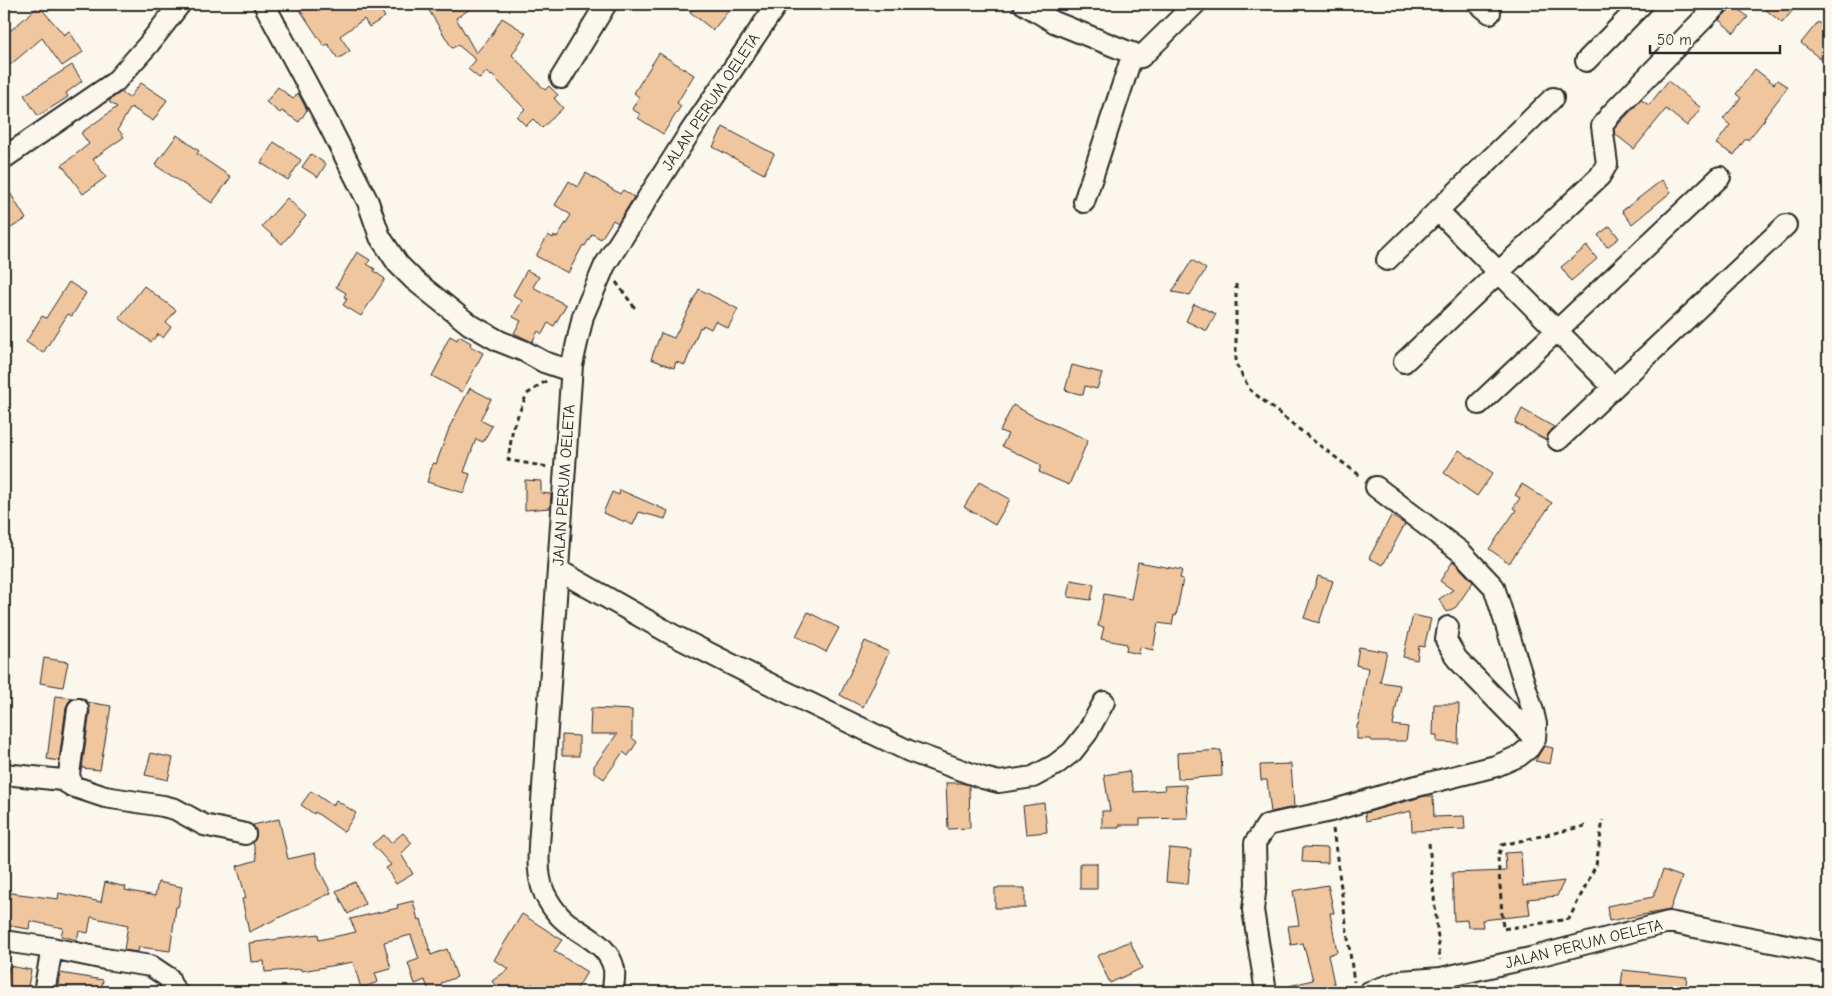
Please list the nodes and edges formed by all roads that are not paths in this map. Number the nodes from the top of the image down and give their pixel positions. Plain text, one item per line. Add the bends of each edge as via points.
1 (180, 4) edge
2 (264, 4) edge
3 (606, 4) edge
4 (776, 4) edge
5 (1024, 4) edge
6 (1195, 4) edge
7 (1642, 4) edge
8 (1718, 4) edge
9 (1133, 53) junction
10 (1586, 61) dead end
11 (561, 78) dead end
12 (1554, 98) dead end
13 (4, 158) edge
14 (1720, 177) dead end
15 (1084, 202) dead end
16 (1438, 211) junction
17 (1786, 225) dead end
18 (1388, 260) dead end
19 (1499, 272) junction
20 (1557, 331) junction
21 (1404, 362) dead end
22 (568, 367) junction
23 (1613, 388) junction
24 (1479, 404) dead end
25 (1558, 440) dead end
26 (1376, 487) road end
27 (558, 570) junction
28 (1448, 627) dead end
29 (1104, 702) dead end
30 (78, 709) dead end
31 (1534, 740) junction
32 (4, 774) edge
33 (72, 786) junction
34 (245, 834) dead end
35 (4, 941) edge
36 (52, 948) junction
37 (1828, 952) edge
38 (1362, 988) edge
39 (44, 992) edge
40 (177, 992) edge
41 (613, 992) edge
42 (1266, 992) edge

1 - 13 street via 116,82
2 - 22 street via 368,202 380,237 398,264 469,324 544,362
3 - 11 street
4 - 22 street, JALAN PERUM OELETA via 605,265 583,316
5 - 9 street via 1054,22
6 - 9 street via 1141,57
7 - 10 street
8 - 19 street via 1602,126 1607,164 1600,176
9 - 15 street
12 - 16 street
14 - 20 street
16 - 18 street
16 - 19 street
17 - 23 street
19 - 20 street
19 - 21 street
20 - 23 street
20 - 24 street
22 - 27 street, JALAN PERUM OELETA via 566,468
23 - 25 street
26 - 31 street via 1461,552 1494,587 1533,711 1536,724
27 - 29 street via 673,635 782,690 909,751 999,782 1033,777 1055,765 1072,752 1087,733
27 - 41 street, JALAN PERUM OELETA via 541,816 540,877 547,899 564,921 585,933 604,950 614,968
28 - 31 street via 1446,640 1457,658
30 - 33 street via 68,774
31 - 42 street via 1519,756 1496,766 1331,811 1268,824 1255,843 1253,910
32 - 33 street via 62,780
33 - 34 street via 105,797 163,806 204,825
35 - 36 street
36 - 39 street
36 - 40 street via 150,966 169,978
37 - 38 street, JALAN PERUM OELETA via 1669,922 1441,978

